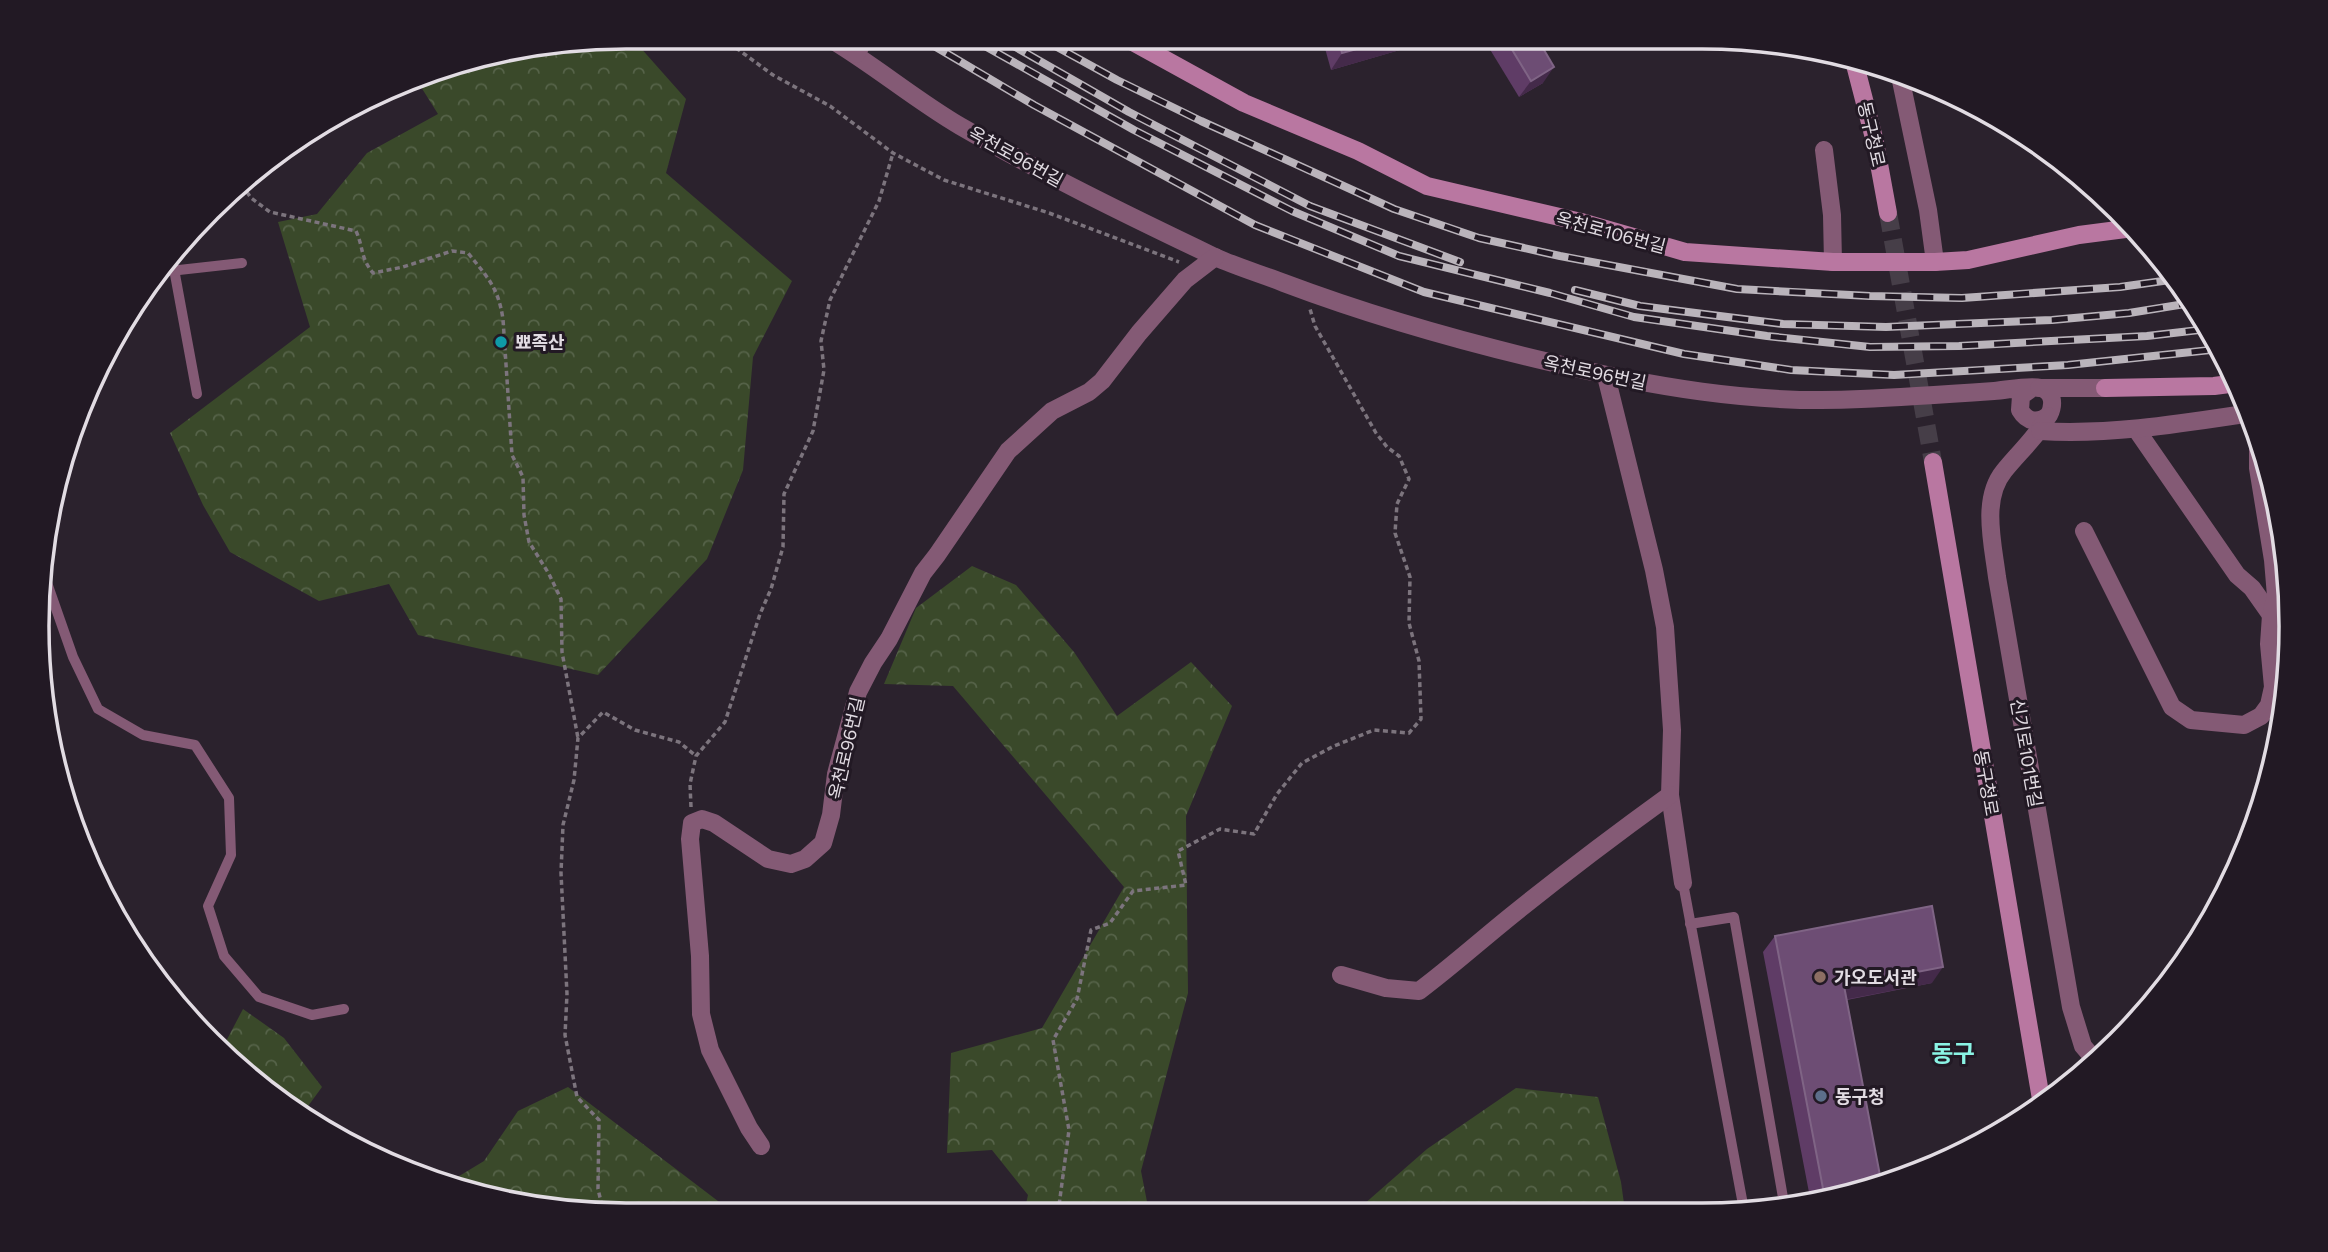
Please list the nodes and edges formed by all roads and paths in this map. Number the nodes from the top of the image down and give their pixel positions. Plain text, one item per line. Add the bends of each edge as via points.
1 (737, 49) edge
2 (847, 49) edge
3 (859, 49) edge
4 (1146, 49) edge
5 (856, 54) junction
6 (1857, 71) edge
7 (1902, 85) edge
8 (1824, 150) dead end
9 (893, 153) junction
10 (247, 192) edge
11 (1888, 213) tunnel mouth
12 (2121, 230) edge
13 (1215, 257) junction
14 (1833, 262) junction
15 (1935, 262) junction
16 (242, 263) dead end
17 (1184, 264) dead end
18 (174, 270) joint
19 (1304, 291) junction
20 (1606, 376) junction
21 (2225, 385) edge
22 (2035, 388) junction
23 (2105, 388) junction
24 (1991, 391) junction
25 (197, 394) dead end
26 (2022, 413) junction
27 (2238, 413) edge
28 (2047, 419) junction
29 (2136, 429) junction
30 (2022, 450) junction
31 (1933, 462) tunnel mouth
32 (2260, 480) edge
33 (2084, 531) dead end
34 (50, 591) edge
35 (2271, 615) junction
36 (578, 738) junction
37 (696, 756) junction
38 (1670, 795) junction
39 (692, 823) junction
40 (1683, 883) joint
41 (1690, 924) junction
42 (1341, 975) dead end
43 (344, 1009) dead end
44 (2089, 1053) edge
45 (2040, 1093) edge
46 (761, 1146) dead end
47 (1783, 1197) edge
48 (601, 1202) edge
49 (1742, 1202) edge
50 (1059, 1203) edge

1 - 9 path via 830,106
2 - 5 street, 옥천로96번길
3 - 5 street
4 - 14 street, 옥천로106번길 via 1244,103 1427,186 1685,252
5 - 13 street, 옥천로96번길 via 957,124 1056,179
6 - 11 street, 동구청로
7 - 15 street
8 - 14 street
9 - 17 path via 944,180 1049,213
9 - 37 path via 879,201 828,307 821,341 824,370 819,402 813,431 784,494 783,547 771,589 725,722
10 - 36 path via 270,212 356,231 363,261 373,273 452,251 468,253 491,281 503,319 512,454 523,477 529,542 561,599 562,652
12 - 15 street, 옥천로106번길 via 1968,260
13 - 19 street, 옥천로96번길
13 - 39 street, 옥천로96번길 via 1185,280 1102,381 1052,411 1008,451 923,573 858,692 823,843 805,859 791,864 768,859 702,818
14 - 15 street, 옥천로106번길
16 - 18 lane
18 - 25 lane
19 - 20 street, 옥천로96번길 via 1451,339
19 - 50 path via 1315,326 1376,433 1399,456 1409,479 1397,504 1395,533 1410,577 1409,624 1419,661 1421,719 1409,733 1374,730 1302,763 1254,834 1220,829 1178,850 1186,885 1133,891 1110,923 1091,930 1077,999 1053,1040 1069,1130
20 - 24 street, 옥천로96번길 via 1678,389 1812,400
20 - 38 street via 1665,627 1672,730
21 - 23 street
22 - 23 street, 옥천로96번길
22 - 24 street, 옥천로96번길
22 - 26 street via 2021,396
22 - 28 street via 2050,395
23 - 28 street via 2070,398
24 - 26 street
26 - 28 street via 2036,421
26 - 30 street via 2026,425
27 - 29 street
28 - 29 street via 2080,434
28 - 30 street, 신기로101번길
29 - 35 street via 2237,575
30 - 44 street, 신기로101번길 via 1993,486 1990,518 2071,1007
31 - 45 street, 동구청로
32 - 35 street via 2276,596
33 - 35 street via 2172,707 2191,720 2244,725 2261,716 2273,687
34 - 43 lane via 73,657 98,709 143,735 195,745 229,798 231,855 208,906 224,957 260,997 312,1015
36 - 37 path via 603,712 635,730 679,742
36 - 48 path via 563,825 565,1035 577,1097 599,1120
37 - 39 path via 690,784
38 - 40 street
38 - 42 street via 1595,849 1419,991 1386,988
39 - 46 street via 701,1014 710,1050
40 - 41 lane
41 - 47 lane via 1734,917
41 - 49 lane

